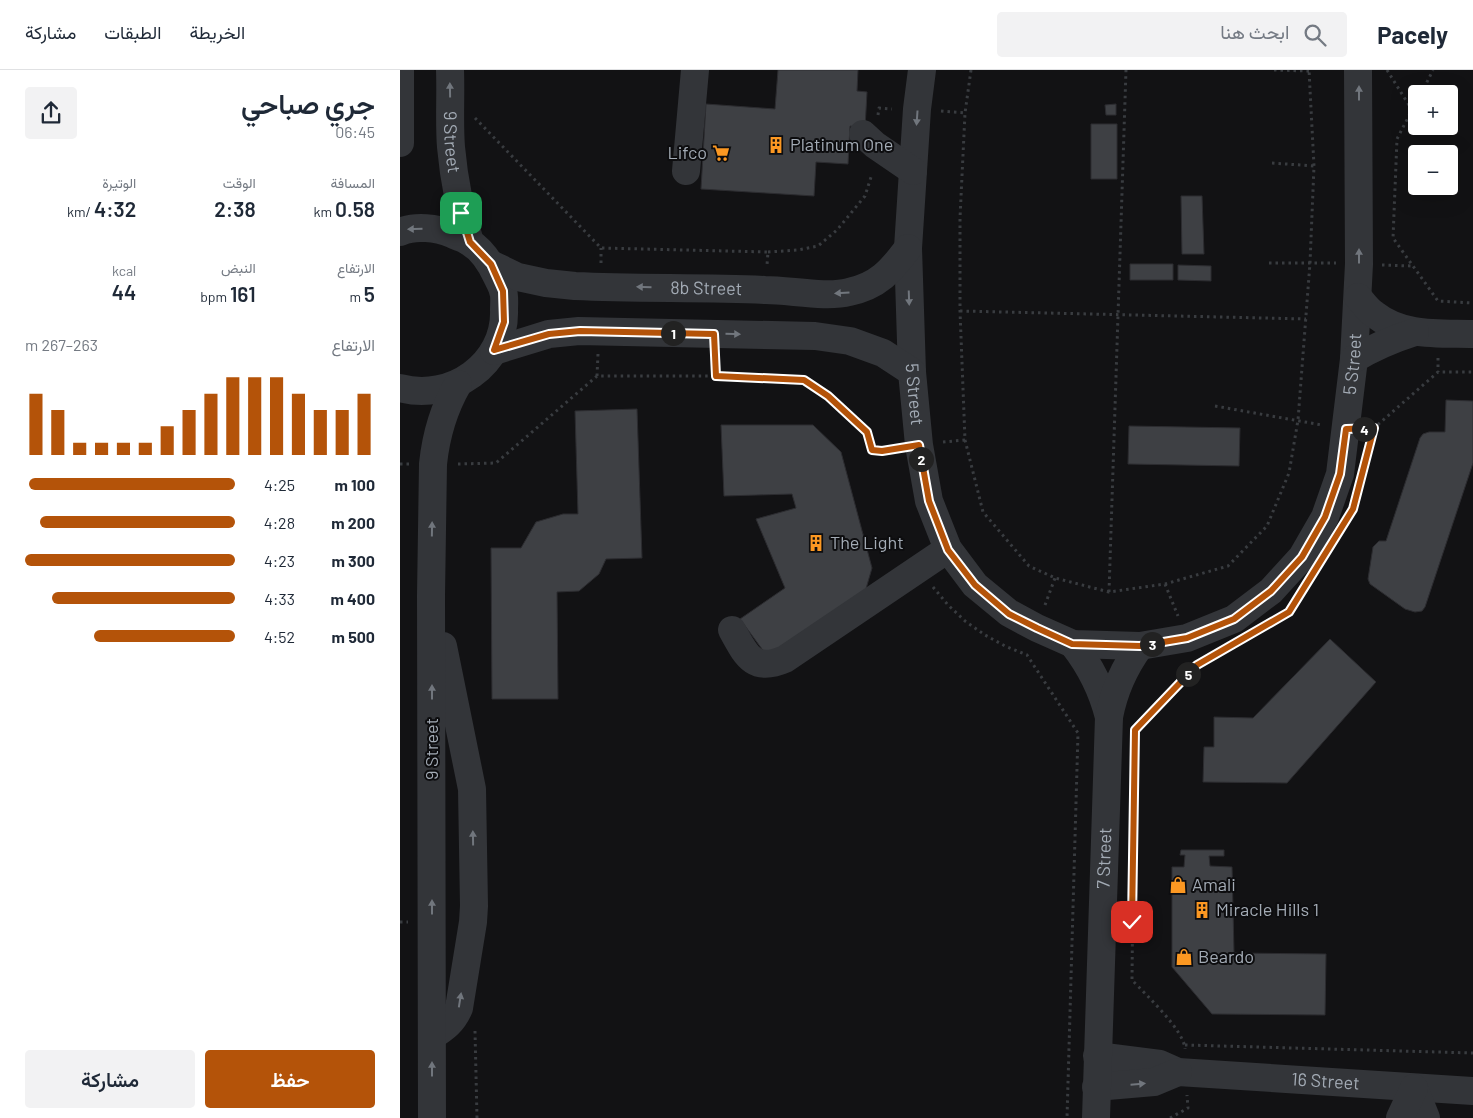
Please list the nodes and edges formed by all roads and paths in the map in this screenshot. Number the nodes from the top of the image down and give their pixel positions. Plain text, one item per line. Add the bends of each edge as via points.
1 (400, 70) edge
2 (450, 70) edge
3 (695, 70) edge
4 (922, 70) edge
5 (971, 70) edge
6 (1126, 70) edge
7 (1274, 70) edge
8 (1358, 70) edge
9 (1387, 70) edge
10 (1433, 70) edge
11 (1309, 71) edge
12 (1426, 85) edge
13 (1408, 104) edge
14 (917, 110) junction
15 (965, 113) junction
16 (451, 117) junction
17 (1408, 118) edge
18 (869, 139) junction
19 (400, 143) edge
20 (1272, 163) dead end
21 (1314, 166) junction
22 (686, 171) dead end
23 (913, 171) junction
24 (400, 232) edge
25 (470, 242) junction
26 (908, 248) junction
27 (768, 252) junction
28 (491, 264) junction
29 (766, 290) junction
30 (1358, 297) junction
31 (1473, 302) edge
32 (960, 311) junction
33 (1118, 315) junction
34 (1306, 319) junction
35 (1415, 332) junction
36 (714, 334) junction
37 (1473, 334) edge
38 (494, 350) junction
39 (1354, 359) junction
40 (912, 372) junction
41 (1473, 372) edge
42 (716, 376) junction
43 (458, 384) junction
44 (400, 388) edge
45 (1215, 406) dead end
46 (1298, 420) junction
47 (1374, 428) junction
48 (1346, 429) junction
49 (919, 445) junction
50 (1370, 446) dead end
51 (400, 464) edge
52 (433, 464) junction
53 (948, 550) junction
54 (919, 568) junction
55 (1109, 592) junction
56 (431, 596) junction
57 (1294, 604) dead end
58 (1281, 617) dead end
59 (732, 630) dead end
60 (1072, 644) junction
61 (1140, 646) junction
62 (1214, 655) dead end
63 (1108, 717) junction
64 (1135, 740) dead end
65 (1134, 770) dead end
66 (432, 1036) junction
67 (1185, 1045) junction
68 (1473, 1053) edge
69 (1097, 1056) junction
70 (1182, 1073) junction
71 (1096, 1087) junction
72 (1414, 1088) junction
73 (1473, 1091) edge
74 (432, 1118) edge
75 (1067, 1118) edge
76 (1096, 1118) edge
77 (1170, 1118) edge
78 (1400, 1118) edge
79 (1426, 1118) edge

1 - 19 street
16 -> 2 street, 9 Street
3 - 22 street
4 - 14 street, 5 Street
5 - 15 path
6 - 33 path
7 - 11 path
30 -> 8 street, 5 Street
9 - 13 path
10 - 12 path
11 - 21 path
14 - 15 path
14 - 18 path via 878,108
14 -> 23 street, 5 Street
15 - 32 path
16 - 25 street, 9 Street via 455,180
16 - 27 path via 474,117 601,248
17 - 31 path via 1397,139 1393,238 1438,301
18 - 23 street
18 - 27 path via 872,176 865,196 837,230 818,246
20 - 21 path
21 - 34 path
23 - 26 street, 5 Street
25 -> 24 street via 439,229 406,229
25 - 28 street
26 -> 29 street, 8b Street via 893,269 872,284 848,293
26 -> 40 street, 5 Street
27 - 29 path
29 -> 28 street, 8b Street via 575,286 518,277
28 - 38 street via 503,291 504,322
30 - 35 street via 1373,314 1393,326
30 - 39 street, 5 Street
32 - 33 path
32 - 55 path via 965,440 983,512 1029,566 1055,578
33 - 34 path
33 - 55 path
34 - 46 path
35 - 37 street
35 - 39 street
36 - 38 street via 580,331 549,334
36 -> 40 street via 814,336 850,341 882,353
36 - 42 path
38 - 43 street via 479,370
39 - 48 street, 5 Street
40 - 49 street, 5 Street
41 - 47 path via 1438,372
42 - 49 path via 804,380 828,396 867,432 872,450
42 - 52 path via 597,376 496,463
43 - 44 street via 435,391
43 - 52 street, 9 Street via 443,414
45 - 46 path
46 - 48 path
46 - 55 path via 1289,473 1267,526 1228,566 1166,584
47 - 48 path
47 - 50 path
48 - 61 street, 5 Street via 1340,474 1325,517 1302,557 1271,591 1234,619 1187,638
49 - 53 street, 5 Street via 929,501
51 - 52 path
56 -> 52 street, 9 Street
53 - 54 street
53 - 60 street, 5 Street via 975,585 1009,614
54 - 59 street via 785,659 772,664 758,663 746,656
54 - 75 path via 965,621 1005,646 1027,655 1078,732
66 -> 56 street, 9 Street
66 -> 56 street via 454,1019 459,1008 474,906 472,789
57 - 58 path
60 - 61 street, 5 Street
60 - 63 street, 7 Street via 1096,678
61 - 63 street, 7 Street via 1119,680
62 - 64 path via 1197,665 1135,730
63 - 69 street, 7 Street
65 - 67 path via 1132,980 1175,1027
74 -> 66 street, 9 Street
67 - 68 path
67 - 70 path
69 - 70 street, 16 Street via 1160,1064
69 - 71 street, 7 Street
71 -> 70 street, 16 Street via 1154,1082
70 - 72 street, 16 Street
70 - 77 path via 1188,1108
71 - 76 street, 7 Street
72 - 73 street, 16 Street
72 - 78 street
72 - 79 street

